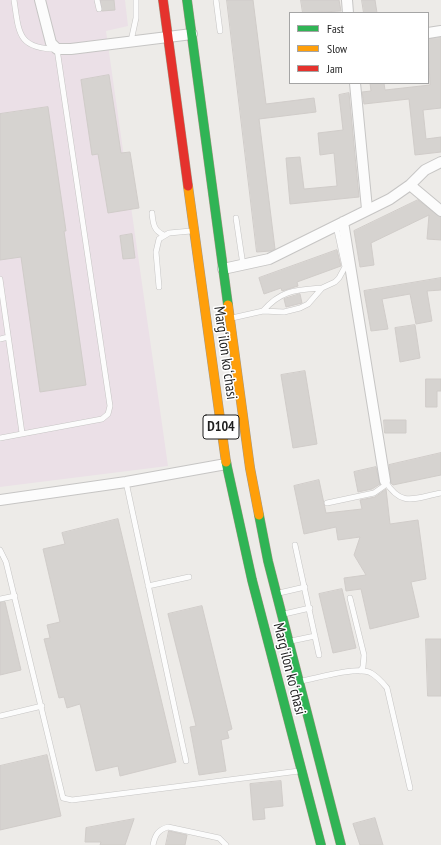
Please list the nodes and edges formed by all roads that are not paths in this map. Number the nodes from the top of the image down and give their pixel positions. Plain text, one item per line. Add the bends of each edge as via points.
1 (14, 0) edge
2 (40, 0) edge
3 (97, 0) edge
4 (136, 0) edge
5 (163, 0) edge
6 (189, 0) edge
7 (216, 0) edge
8 (346, 0) edge
9 (99, 9) dead end
10 (348, 12) edge
11 (220, 31) dead end
12 (441, 31) edge
13 (429, 33) edge
14 (192, 34) junction
15 (166, 37) junction
16 (131, 41) junction
17 (57, 49) junction
18 (355, 84) edge
19 (441, 162) edge
20 (410, 185) junction
21 (367, 209) junction
22 (441, 211) edge
23 (152, 213) dead end
24 (236, 218) dead end
25 (340, 224) junction
26 (194, 231) junction
27 (164, 235) junction
28 (243, 265) junction
29 (223, 269) junction
30 (0, 279) edge
31 (159, 287) dead end
32 (322, 288) junction
33 (262, 311) junction
34 (229, 319) junction
35 (8, 337) junction
36 (0, 339) edge
37 (22, 433) junction
38 (0, 438) edge
39 (226, 464) junction
40 (385, 481) junction
41 (126, 482) junction
42 (441, 494) edge
43 (0, 500) edge
44 (327, 503) dead end
45 (295, 546) dead end
46 (0, 550) edge
47 (189, 577) dead end
48 (148, 586) junction
49 (305, 587) junction
50 (276, 594) junction
51 (15, 596) junction
52 (350, 598) dead end
53 (0, 600) edge
54 (310, 608) junction
55 (281, 614) junction
56 (315, 636) junction
57 (288, 641) junction
58 (320, 655) dead end
59 (360, 671) junction
60 (298, 681) junction
61 (42, 706) junction
62 (0, 716) edge
63 (186, 761) dead end
64 (302, 771) junction
65 (410, 788) dead end
66 (153, 845) edge
67 (226, 845) edge
68 (321, 845) edge
69 (341, 845) edge

1 - 17 lane via 21,36 37,47
2 - 17 street via 51,43
3 - 9 lane
4 - 16 lane via 136,18
5 - 15 main road, Margʻilon koʻchasi / D104
6 - 14 main road, Margʻilon koʻchasi / D104
7 - 11 lane
8 - 10 street
12 - 13 street
14 - 15 street
14 - 29 main road, Margʻilon koʻchasi / D104
15 - 16 street
15 - 26 main road, Margʻilon koʻchasi / D104
16 - 17 street
17 - 37 lane via 110,406 108,414 102,419
18 - 21 street
19 - 20 street via 425,170
20 - 21 street via 390,199
20 - 22 street
21 - 25 street
23 - 27 lane via 157,233
24 - 28 lane
25 - 28 street via 269,259
25 - 32 lane via 345,267 339,278
25 - 40 street
26 - 27 lane
26 - 39 main road, Margʻilon koʻchasi / D104
27 - 31 lane via 159,239 156,252
28 - 29 street
29 - 34 main road, Margʻilon koʻchasi / D104
30 - 35 lane
32 - 33 lane via 285,293 274,299
32 - 33 lane via 308,304 300,308 284,312
33 - 34 lane
34 - 50 main road, Margʻilon koʻchasi / D104 via 250,468
35 - 36 lane
35 - 37 lane
37 - 38 lane
39 - 41 street
39 - 64 main road, Margʻilon koʻchasi / D104 via 252,580
40 - 42 lane via 394,494 404,500
40 - 44 lane via 384,486 374,493
41 - 43 street
41 - 48 lane
45 - 49 lane
46 - 51 lane
47 - 48 lane
48 - 63 lane
49 - 50 lane
49 - 54 lane
50 - 55 main road, Margʻilon koʻchasi / D104
51 - 53 lane
51 - 61 lane
52 - 59 lane via 364,655
54 - 55 lane
54 - 56 lane
55 - 57 main road, Margʻilon koʻchasi / D104
56 - 57 lane
56 - 58 lane
57 - 60 main road, Margʻilon koʻchasi / D104
59 - 60 lane
59 - 65 lane via 379,678 387,688
60 - 69 main road, Margʻilon koʻchasi / D104
61 - 62 lane
61 - 64 lane via 62,795 66,800
64 - 68 main road, Margʻilon koʻchasi / D104
66 - 67 lane via 155,835 168,827 219,838

